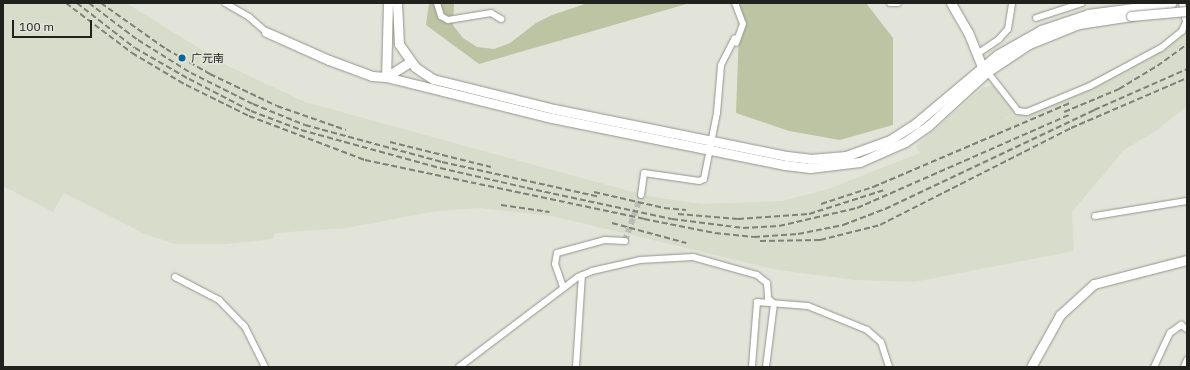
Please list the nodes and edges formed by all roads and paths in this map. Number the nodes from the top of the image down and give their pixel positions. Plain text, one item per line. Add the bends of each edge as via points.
1 (225, 3) edge
2 (388, 3) edge
3 (397, 3) edge
4 (437, 3) edge
5 (735, 3) edge
6 (890, 3) edge
7 (898, 3) edge
8 (951, 3) edge
9 (1012, 3) edge
10 (1082, 3) edge
11 (1171, 3) edge
12 (1182, 3) edge
13 (1124, 9) edge
14 (1187, 11) edge
15 (1036, 18) dead end
16 (501, 19) dead end
17 (266, 32) joint
18 (735, 38) dead end
19 (977, 54) junction
20 (410, 62) junction
21 (985, 69) junction
22 (386, 77) junction
23 (720, 82) junction
24 (712, 146) junction
25 (641, 195) tunnel mouth
26 (1187, 200) edge
27 (1095, 216) dead end
28 (625, 241) dead end
29 (1187, 260) edge
30 (582, 275) junction
31 (175, 277) dead end
32 (563, 287) junction
33 (774, 304) junction
34 (1187, 328) edge
35 (1187, 360) edge
36 (266, 367) edge
37 (459, 367) edge
38 (576, 367) edge
39 (752, 367) edge
40 (766, 367) edge
41 (889, 367) edge
42 (1031, 367) edge
43 (1154, 367) edge
44 (1184, 367) edge

1 - 17 street via 249,17
2 - 22 main road
3 - 20 main road via 397,38
4 - 16 street via 441,16 448,20 492,13
5 - 23 street via 743,20 742,31 728,57
6 - 7 street
8 - 19 main road
9 - 19 street via 1008,29 1000,39
10 - 15 street
11 - 13 main road
12 - 21 street via 1186,22 1182,31 1161,48 1090,86 1027,112 1018,111
13 - 14 main road, bridge
13 - 21 main road via 1055,32
13 - 21 main road via 1088,14 1041,30
17 - 22 main road via 329,60 372,76
18 - 23 street via 722,60
19 - 21 main road
20 - 22 main road
20 - 24 main road via 433,79
21 - 24 main road via 913,137 883,154 860,162 835,167 798,167
22 - 24 main road via 552,118
23 - 24 street
24 - 25 street via 704,179 699,181 644,173
26 - 27 street
28 - 32 street via 605,240 557,252 555,264
29 - 42 main road via 1094,284 1060,315
30 - 32 street
30 - 33 street via 640,260 693,257 757,275 767,283 768,298
30 - 38 street
31 - 36 street via 219,300 245,327
32 - 37 street
33 - 39 street via 757,302
33 - 40 street
33 - 41 street via 808,306 867,330 881,342
34 - 43 street via 1181,325 1170,333
35 - 44 street

